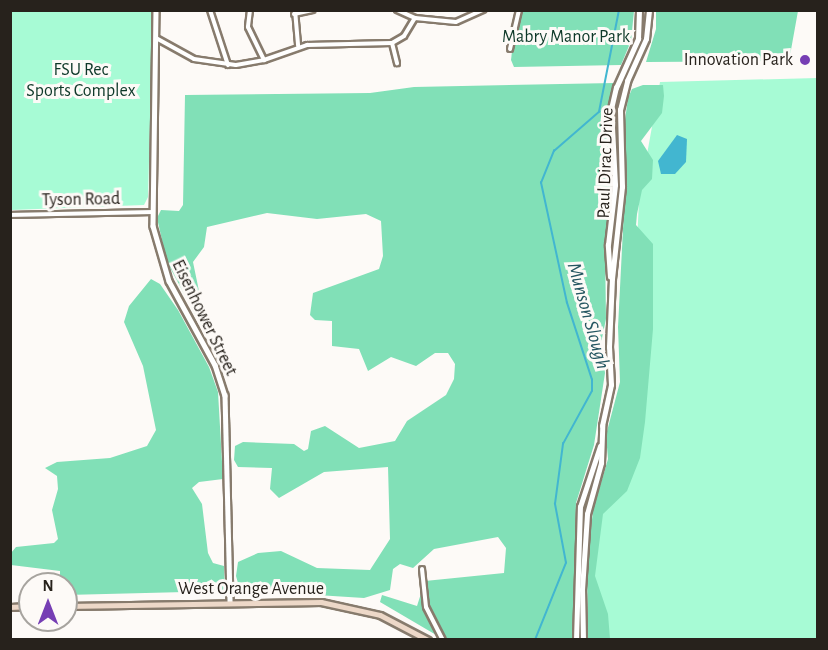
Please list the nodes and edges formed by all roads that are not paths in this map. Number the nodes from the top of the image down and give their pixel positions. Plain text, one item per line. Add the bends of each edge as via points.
1 (156, 10) edge
2 (210, 10) edge
3 (250, 10) edge
4 (313, 10) edge
5 (397, 10) edge
6 (483, 10) edge
7 (519, 10) edge
8 (639, 10) edge
9 (649, 10) edge
10 (295, 12) edge
11 (415, 18) junction
12 (155, 37) junction
13 (392, 43) junction
14 (298, 46) junction
15 (510, 49) dead end
16 (264, 60) junction
17 (396, 63) dead end
18 (228, 65) junction
19 (152, 212) junction
20 (10, 215) edge
21 (612, 285) junction
22 (602, 437) junction
23 (422, 569) dead end
24 (230, 603) junction
25 (78, 606) edge
26 (428, 639) edge
27 (443, 639) edge
28 (576, 639) edge
29 (583, 639) edge

1 - 12 street, Eisenhower Street
2 - 18 street
3 - 16 street via 248,27
4 - 10 street
5 - 11 street
6 - 11 street via 456,22
7 - 15 street
8 - 21 street, Paul Dirac Drive via 636,47 618,81 611,109 615,185 607,252
9 - 21 street, Paul Dirac Drive via 646,39 624,88 620,110 622,188
10 - 14 street
11 - 13 street via 404,36
12 - 18 street via 179,53
12 - 19 street, Eisenhower Street
13 - 14 street
13 - 17 street
14 - 16 street
16 - 18 street
19 - 20 street, Tyson Road
19 - 24 street, Eisenhower Street via 164,268 216,365 225,395
21 - 22 street, Paul Dirac Drive via 612,385
22 - 28 street, Paul Dirac Drive via 580,507
22 - 29 street, Paul Dirac Drive via 602,463 586,522
23 - 27 street via 426,607
24 - 25 main road, West Orange Avenue
24 - 26 main road, West Orange Avenue via 309,602 353,607 394,621

